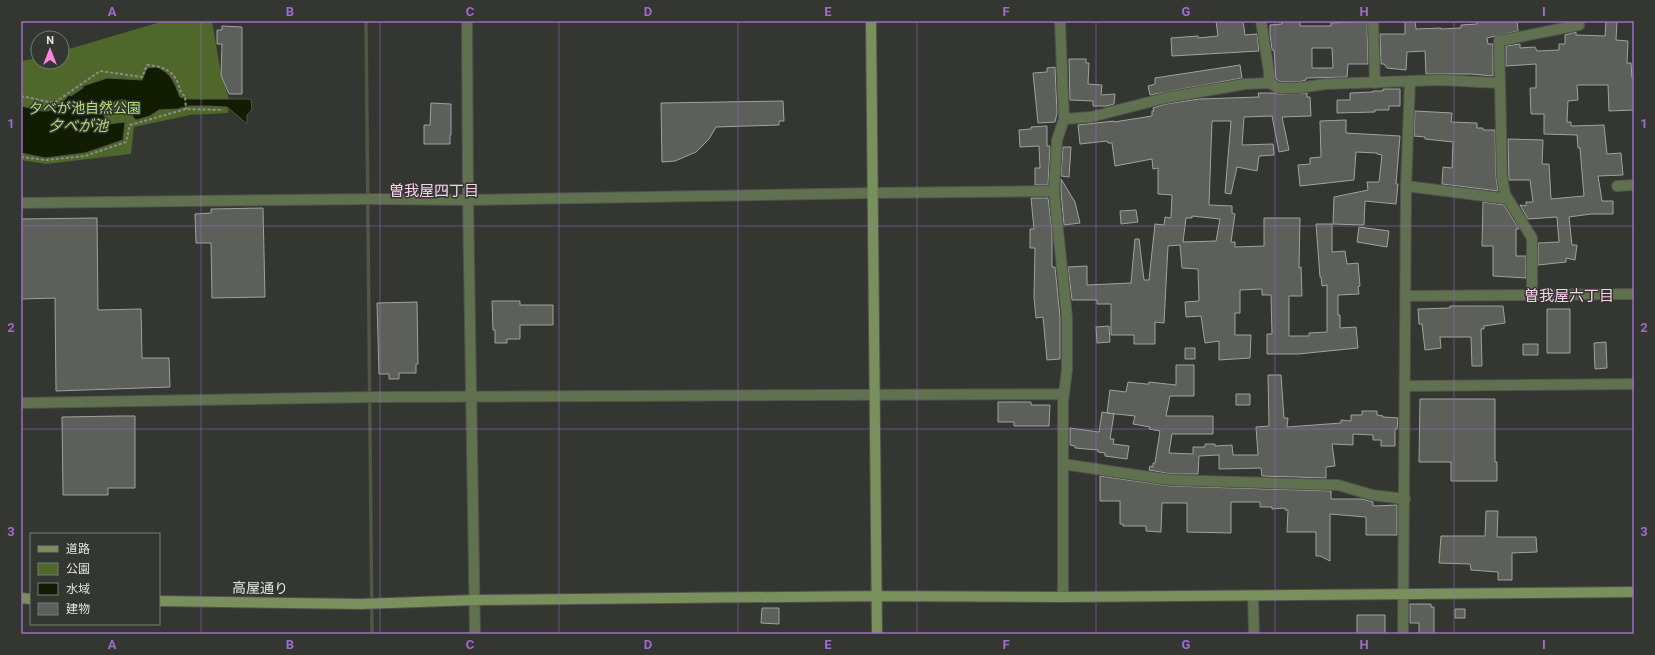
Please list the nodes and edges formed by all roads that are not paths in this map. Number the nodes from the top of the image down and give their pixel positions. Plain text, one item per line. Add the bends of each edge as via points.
1 (467, 21) edge
2 (872, 21) edge
3 (1060, 21) edge
4 (1261, 21) edge
5 (1373, 21) edge
6 (1579, 21) edge
7 (1410, 81) junction
8 (1269, 83) junction
9 (1375, 83) junction
10 (1500, 83) junction
11 (1064, 119) junction
12 (1634, 185) edge
13 (1406, 186) junction
14 (1617, 186) dead end
15 (1054, 191) junction
16 (873, 192) junction
17 (1508, 198) junction
18 (468, 200) junction
19 (21, 203) edge
20 (1634, 294) edge
21 (1532, 295) junction
22 (1405, 296) junction
23 (1634, 384) edge
24 (1405, 386) junction
25 (874, 394) junction
26 (1063, 394) junction
27 (472, 398) junction
28 (21, 403) edge
29 (1063, 464) junction
30 (1405, 499) junction
31 (1634, 592) edge
32 (1403, 594) junction
33 (877, 596) junction
34 (1253, 596) junction
35 (1063, 597) junction
36 (475, 600) junction
37 (160, 601) edge
38 (475, 634) edge
39 (877, 634) edge
40 (1254, 634) edge
41 (1403, 634) edge

1 - 18 street
2 - 16 street
3 - 11 street
4 - 8 street
5 - 9 street
6 - 10 street via 1579,25 1499,41
7 - 9 street
7 - 10 street
7 - 13 street
8 - 9 street via 1278,88 1298,88 1326,84
8 - 11 street via 1245,84 1165,98 1091,116
10 - 17 street via 1502,176
11 - 15 street via 1057,140
12 - 14 street
13 - 17 street
13 - 22 street
15 - 16 street
15 - 26 street via 1067,317 1068,370
16 - 18 street
16 - 25 street
17 - 21 street via 1532,238
18 - 19 street
18 - 27 street
20 - 21 street
21 - 22 street
22 - 24 street
23 - 24 street
24 - 30 street
25 - 26 street
25 - 27 street
25 - 33 street
26 - 29 street
27 - 28 street via 360,397
27 - 36 street
29 - 30 street via 1170,480 1338,485 1372,495
29 - 35 street
30 - 32 street
31 - 32 street, 高屋通り
32 - 34 street, 高屋通り
32 - 41 street
33 - 35 street, 高屋通り
33 - 36 street, 高屋通り
33 - 39 street
34 - 35 street, 高屋通り
34 - 40 street
36 - 37 street, 高屋通り via 380,604
36 - 38 street

